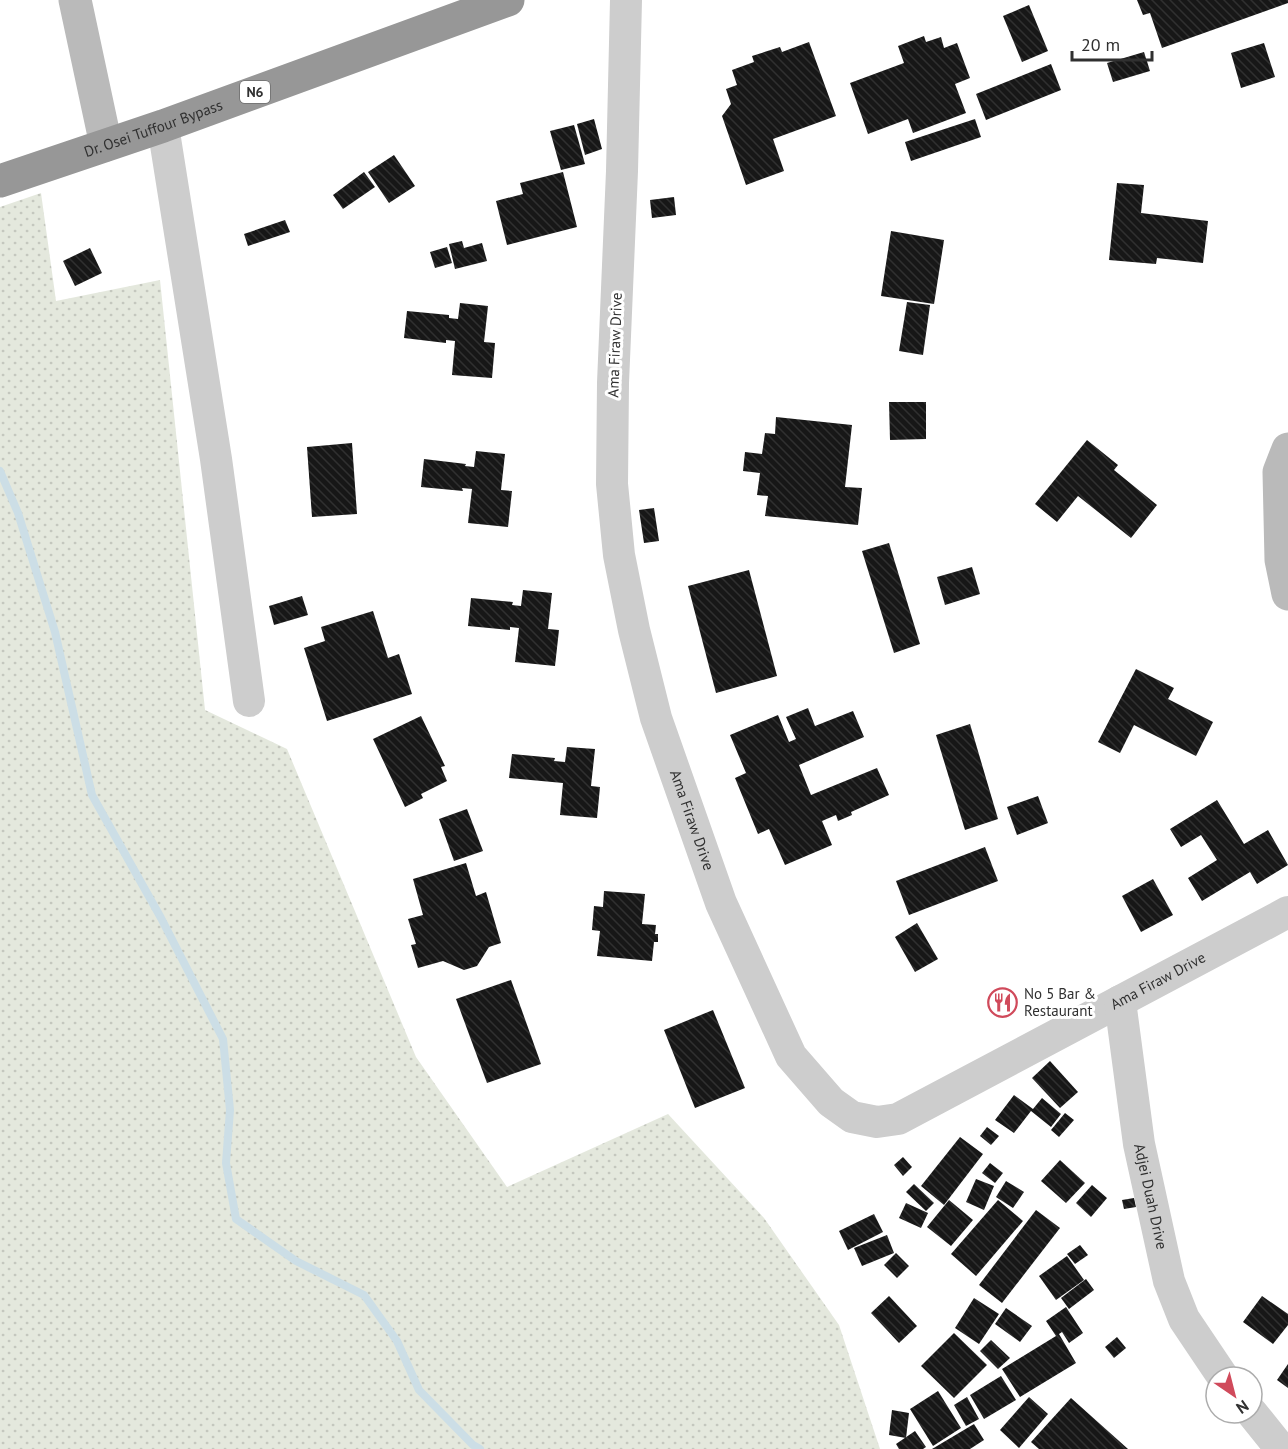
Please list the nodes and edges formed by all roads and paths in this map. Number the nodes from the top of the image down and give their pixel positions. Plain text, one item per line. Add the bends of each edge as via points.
1 (75, 0) edge
2 (508, 0) edge
3 (626, 0) edge
4 (163, 126) junction
5 (106, 145) junction
6 (0, 181) edge
7 (1288, 449) edge
8 (1288, 594) edge
9 (249, 701) dead end
10 (1288, 912) edge
11 (1120, 1001) junction
12 (1215, 1365) edge
13 (1262, 1425) edge
14 (1281, 1449) edge

1 - 5 street
2 - 4 highway, Dr. Osei Tuffour Bypass / N6
3 - 11 street, Ama Firaw Drive via 612,484 619,555 656,718 721,903 791,1056 831,1102 852,1118 877,1122 898,1119
4 - 5 highway, Dr. Osei Tuffour Bypass / N6
4 - 9 street via 216,459
5 - 6 highway, Dr. Osei Tuffour Bypass / N6
7 - 8 street via 1279,472 1281,560
10 - 11 street, Ama Firaw Drive
11 - 12 street, Adjei Duah Drive via 1139,1144 1169,1281 1184,1319
13 - 14 street

